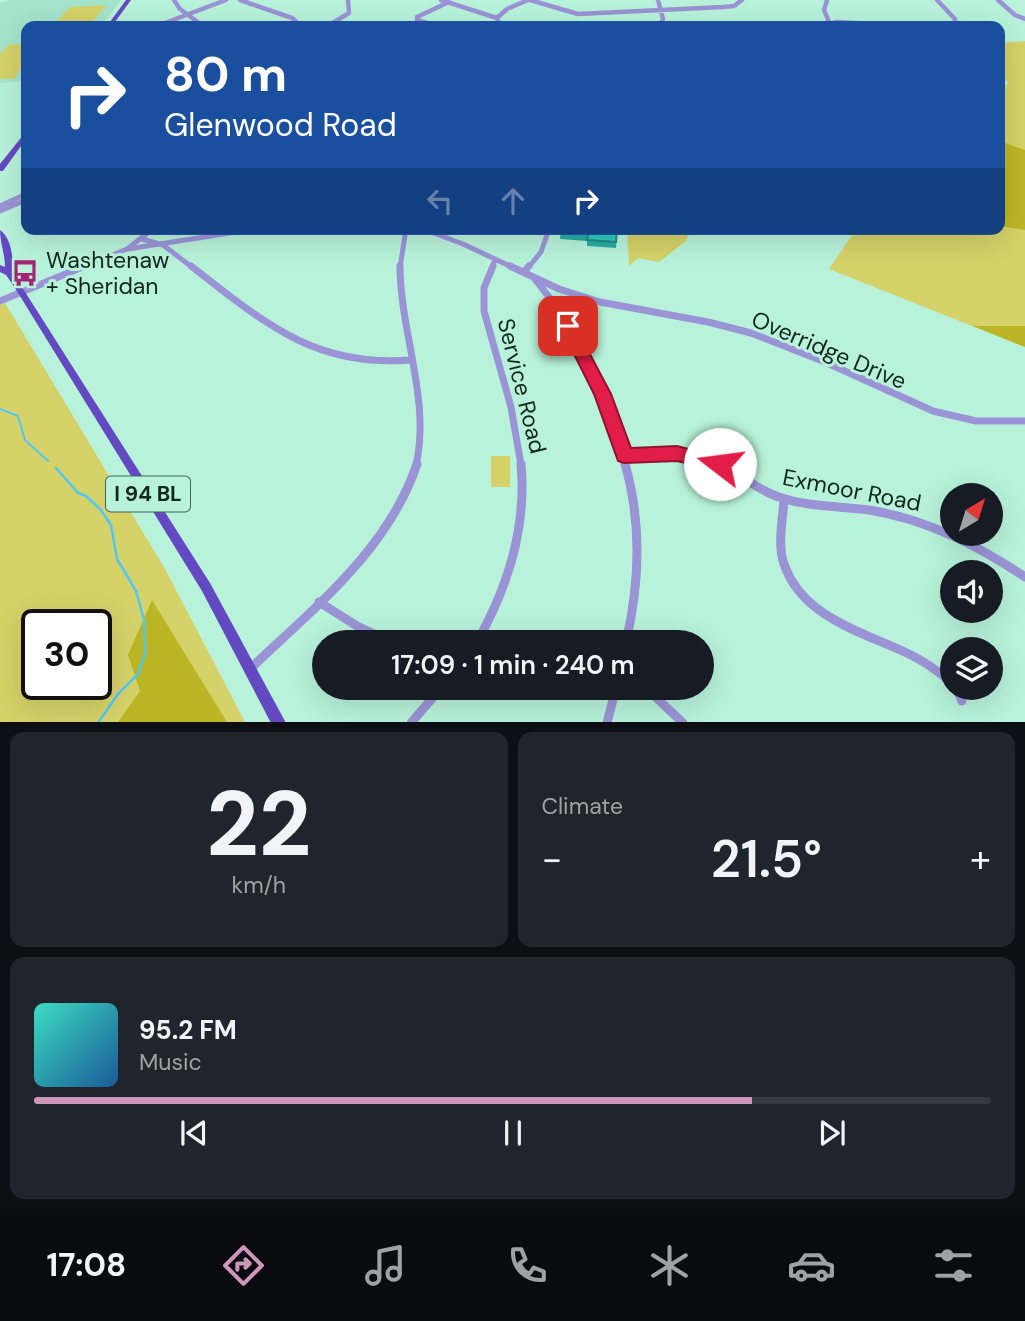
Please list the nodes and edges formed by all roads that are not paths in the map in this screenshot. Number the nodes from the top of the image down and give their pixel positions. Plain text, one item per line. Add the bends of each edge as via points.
1 (129, 0) edge
2 (174, 0) edge
3 (226, 0) edge
4 (240, 0) edge
5 (348, 0) edge
6 (441, 0) edge
7 (529, 0) edge
8 (658, 0) edge
9 (742, 0) edge
10 (827, 0) edge
11 (937, 0) edge
12 (998, 0) edge
13 (449, 2) junction
14 (661, 9) junction
15 (188, 14) junction
16 (497, 18) junction
17 (1025, 19) edge
18 (113, 21) edge
19 (170, 21) edge
20 (197, 21) edge
21 (295, 21) edge
22 (336, 21) edge
23 (427, 21) edge
24 (498, 21) edge
25 (660, 21) edge
26 (829, 21) edge
27 (955, 21) edge
28 (21, 142) edge
29 (2, 167) edge
30 (0, 179) edge
31 (21, 196) edge
32 (21, 202) edge
33 (0, 206) edge
34 (0, 211) edge
35 (0, 232) edge
36 (146, 235) edge
37 (220, 235) edge
38 (406, 235) edge
39 (442, 235) edge
40 (547, 235) edge
41 (142, 239) junction
42 (0, 244) edge
43 (163, 245) junction
44 (127, 249) junction
45 (9, 255) junction
46 (495, 259) junction
47 (5, 270) edge
48 (524, 272) junction
49 (533, 276) junction
50 (566, 291) junction
51 (22, 292) junction
52 (0, 301) edge
53 (556, 304) junction
54 (411, 360) junction
55 (1025, 421) edge
56 (624, 456) junction
57 (784, 499) junction
58 (1025, 577) edge
59 (320, 602) junction
60 (366, 630) edge
61 (484, 630) edge
62 (629, 630) edge
63 (251, 668) junction
64 (940, 675) edge
65 (431, 700) edge
66 (613, 700) edge
67 (659, 700) edge
68 (278, 722) edge
69 (412, 722) edge
70 (607, 722) edge
71 (682, 722) edge

1 - 18 main road
2 - 15 street
3 - 15 street
4 - 21 street
5 - 22 street via 349,13
6 - 13 street
7 - 14 street via 578,14
7 - 16 street
8 - 14 street
9 - 14 street via 723,7
10 - 26 street via 824,9
11 - 27 street
12 - 17 street
13 - 16 street
13 - 23 street via 417,17
14 - 25 street
15 - 19 street
15 - 20 street
16 - 24 street
28 - 29 main road
29 - 30 main road
31 - 33 street
32 - 34 street
35 - 45 main road, I 94 BL
36 - 41 street
37 - 43 street
38 - 54 street via 400,266
39 - 46 street, Overridge Drive
40 - 48 street via 541,252
41 - 43 street
41 - 44 street
42 - 45 main road
43 - 44 street
43 - 54 street via 290,337 368,362
44 - 51 street
45 - 47 main road, I 94 BL
46 - 48 street, Overridge Drive
46 - 61 street, Service Road via 482,296 523,462 523,499 519,540 497,607
47 - 51 main road, I 94 BL
48 - 49 street, Overridge Drive
49 - 50 street, Overridge Drive
49 - 53 street
50 - 53 street
50 - 55 street, Overridge Drive via 751,333 934,414 976,423
51 - 52 street
51 - 63 main road, I 94 BL via 206,587
53 - 56 street via 603,394
54 - 59 street via 420,433 410,485 385,532
56 - 57 street, Exmoor Road via 667,453 702,458
56 - 62 street via 636,526 637,590
57 - 58 street, Exmoor Road via 913,520 974,545
57 - 64 street via 783,562 802,594 837,621 914,657
59 - 60 street
59 - 63 street
63 - 68 main road, I 94 BL
65 - 69 street
66 - 70 street
67 - 71 street

